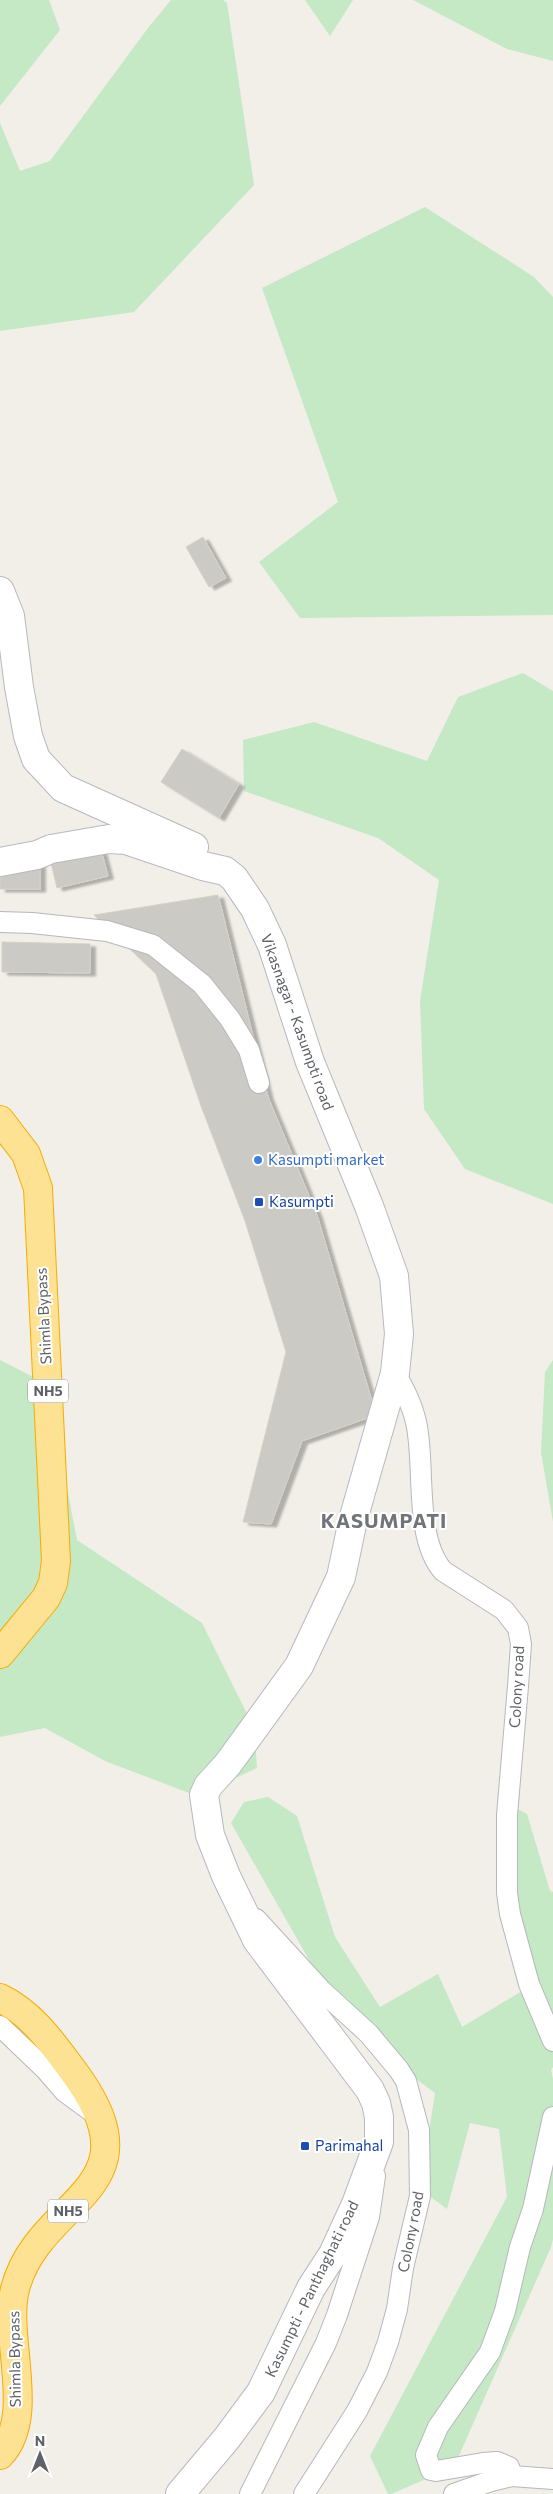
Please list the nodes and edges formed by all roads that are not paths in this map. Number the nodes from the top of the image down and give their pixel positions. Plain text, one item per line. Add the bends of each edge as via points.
1 (0, 591) edge
2 (0, 862) edge
3 (225, 871) junction
4 (0, 922) edge
5 (259, 1083) dead end
6 (0, 1120) edge
7 (356, 1174) joint
8 (395, 1373) junction
9 (0, 1654) edge
10 (234, 1895) junction
11 (0, 1998) edge
12 (0, 2026) edge
13 (553, 2041) edge
14 (553, 2117) edge
15 (100, 2119) junction
16 (379, 2142) junction
17 (0, 2455) edge
18 (512, 2476) junction
19 (553, 2479) edge
20 (180, 2494) edge
21 (250, 2494) edge
22 (304, 2494) edge
23 (454, 2494) edge

1 - 3 street, Vikasnagar - Kasumpti road via 10,616 19,687 28,736 36,759 64,788 189,845
2 - 3 street via 109,839 126,840
3 - 7 street, Vikasnagar - Kasumpti road via 248,896 272,945 310,1062
4 - 5 street via 107,931 153,945 202,984 230,1019 249,1050
6 - 9 highway, Shimla Bypass / NH5 via 26,1154 38,1188 56,1561 53,1583 46,1598
7 - 8 street, Kasumpti - Panthaghati road via 394,1276 399,1334
8 - 10 street, Kasumpti - Panthaghati road via 353,1520 341,1576 318,1627 299,1666 272,1706 204,1795 210,1835
8 - 13 street, Colony road via 409,1398 417,1424 427,1531 435,1562 443,1571 504,1610 518,1628 521,1644 507,1815 507,1893 529,1984
10 - 16 street, Kasumpti - Panthaghati road via 267,1956 370,2090 379,2116
10 - 22 street, Colony road via 298,1966 381,2048 406,2081 419,2130 420,2196 388,2342 357,2411
11 - 15 highway, Shimla Bypass / NH5 via 39,2027 84,2086
12 - 15 street via 39,2062 65,2092
14 - 18 street via 533,2209 505,2311 490,2352 438,2427 426,2455 431,2470 497,2462 509,2467
15 - 17 highway, Shimla Bypass / NH5 via 105,2150 98,2176 33,2250 15,2289 12,2312 16,2415 11,2436
16 - 20 street, Kasumpti - Panthaghati road via 333,2254 311,2288 262,2392
16 - 21 street via 369,2217 337,2315
18 - 19 street
18 - 23 street

